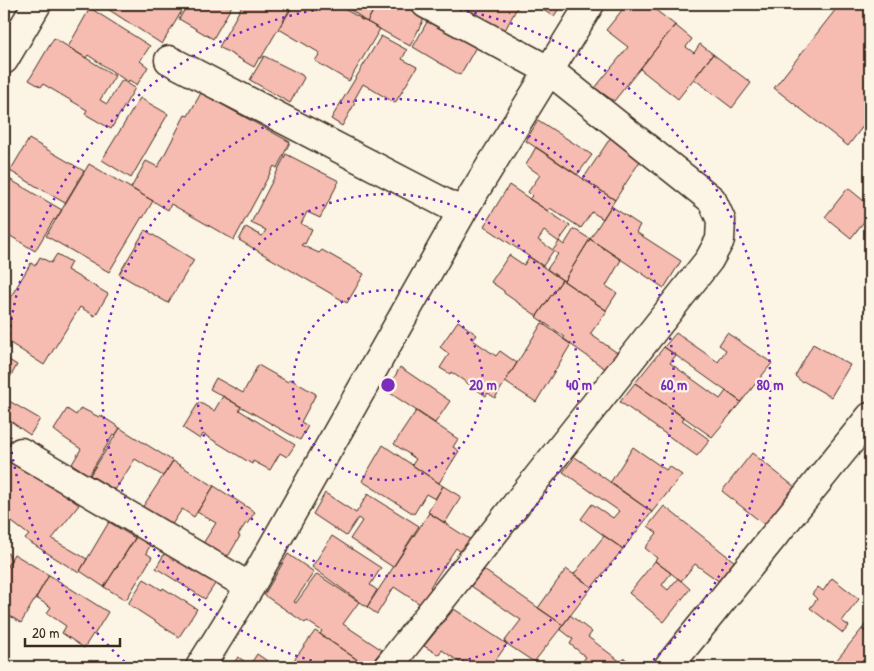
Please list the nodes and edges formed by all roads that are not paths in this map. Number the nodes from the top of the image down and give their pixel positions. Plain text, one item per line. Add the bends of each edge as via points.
1 (37, 4) edge
2 (426, 4) edge
3 (590, 4) edge
4 (4, 60) edge
5 (170, 60) dead end
6 (550, 71) junction
7 (462, 212) junction
8 (870, 417) edge
9 (21, 452) dead end
10 (250, 587) junction
11 (200, 667) edge
12 (388, 667) edge
13 (668, 667) edge

1 - 4 street
2 - 6 street
3 - 6 street
5 - 7 street
6 - 7 street
6 - 12 street via 712,200 721,220 720,240 708,260
7 - 10 street
8 - 13 street
9 - 10 street
10 - 11 street

